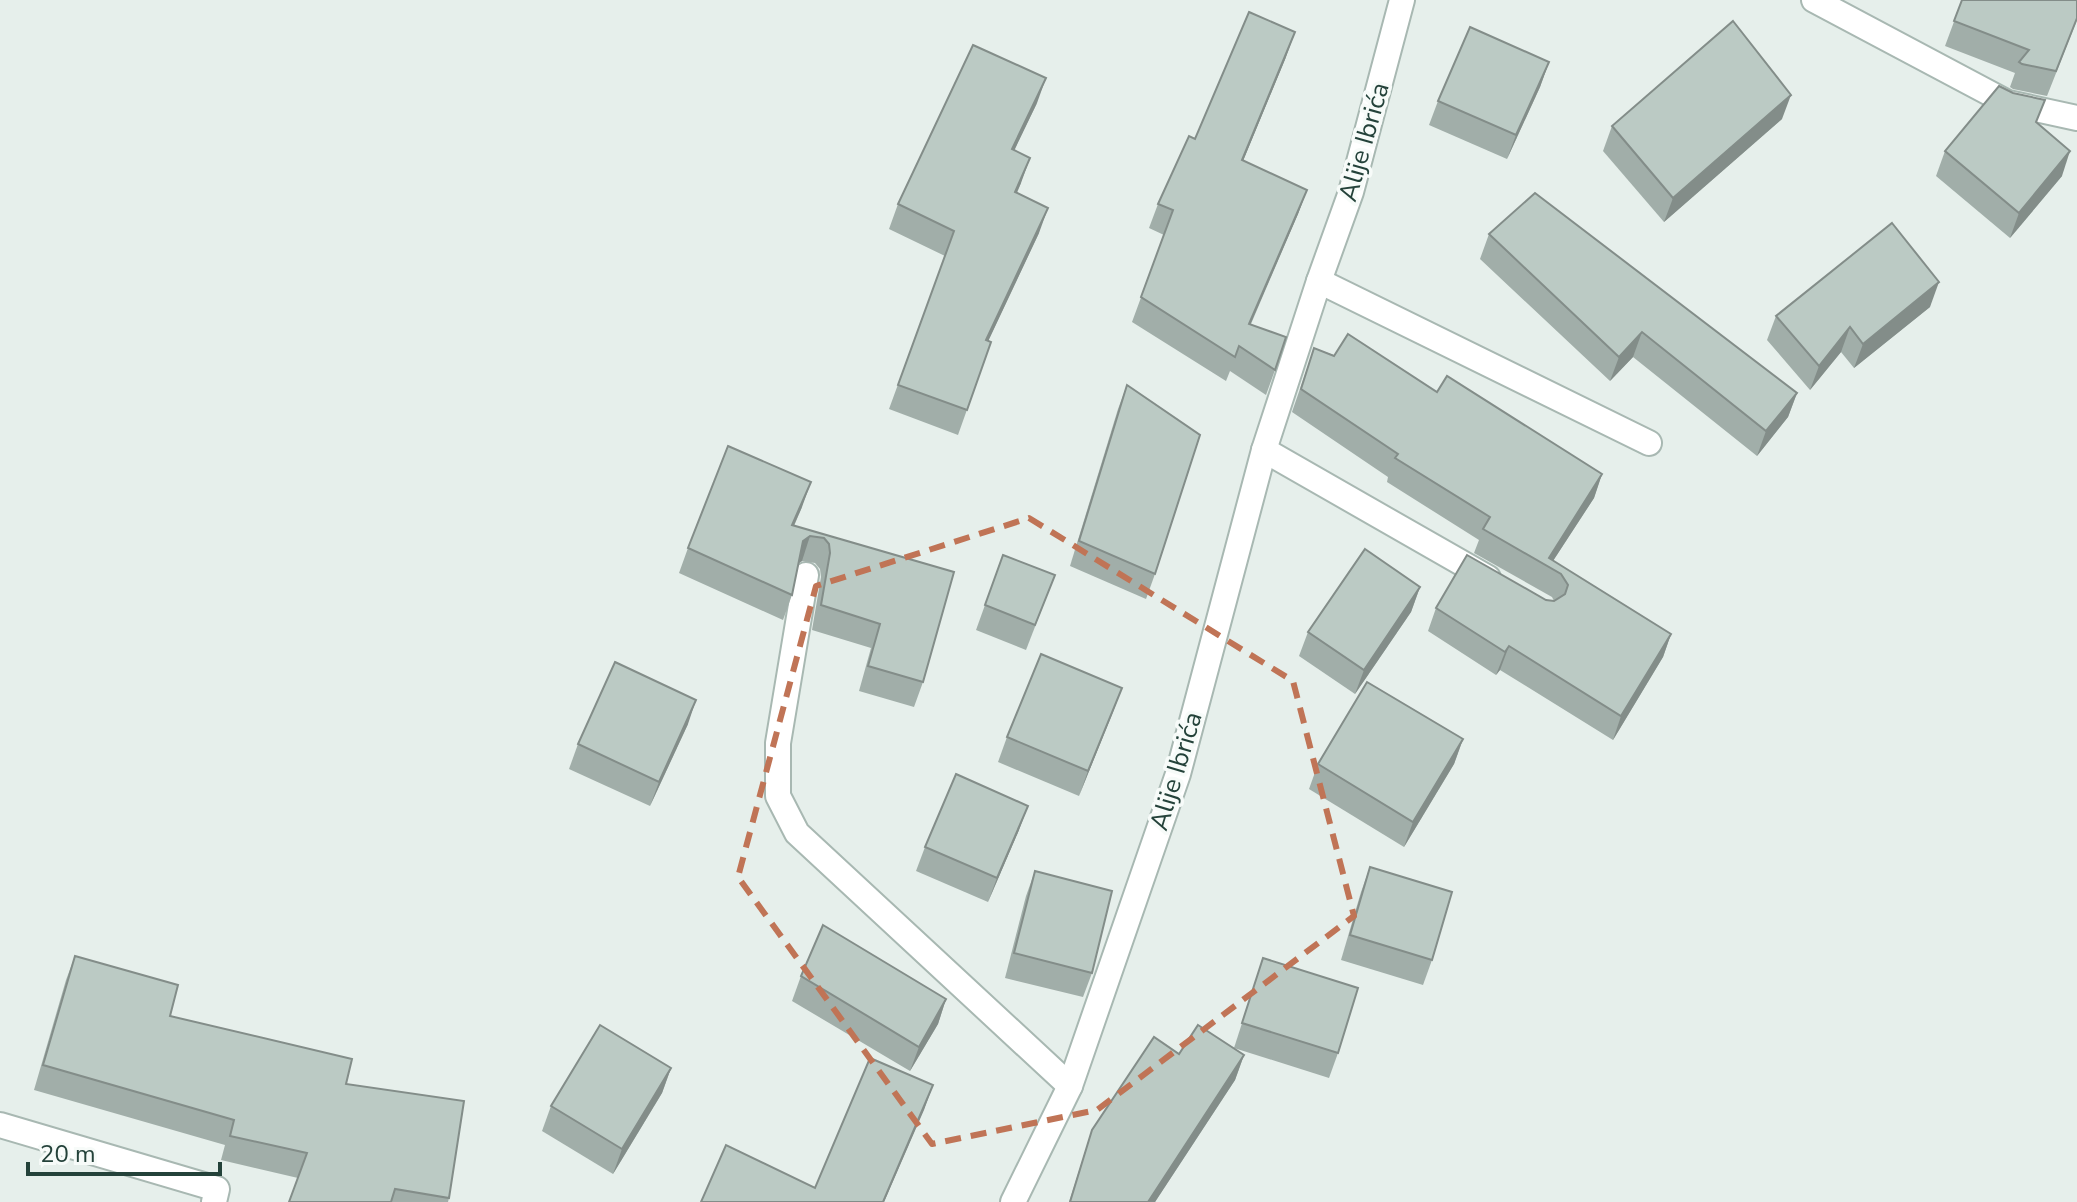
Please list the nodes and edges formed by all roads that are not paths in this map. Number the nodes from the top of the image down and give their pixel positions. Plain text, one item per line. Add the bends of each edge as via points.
1 (1402, 0) edge
2 (1814, 0) edge
3 (2077, 118) edge
4 (1319, 281) junction
5 (1649, 443) dead end
6 (1264, 450) junction
7 (806, 575) dead end
8 (1504, 587) edge
9 (1070, 1086) junction
10 (0, 1125) edge
11 (214, 1202) edge
12 (1013, 1202) edge

1 - 4 street, Alije Ibrića via 1351,192
2 - 3 street via 2008,103
4 - 5 street
4 - 6 street, Alije Ibrića
6 - 8 street
6 - 9 street, Alije Ibrića via 1178,774
7 - 9 street via 778,743 778,796 797,833
9 - 12 street, Alije Ibrića
10 - 11 street via 217,1189

